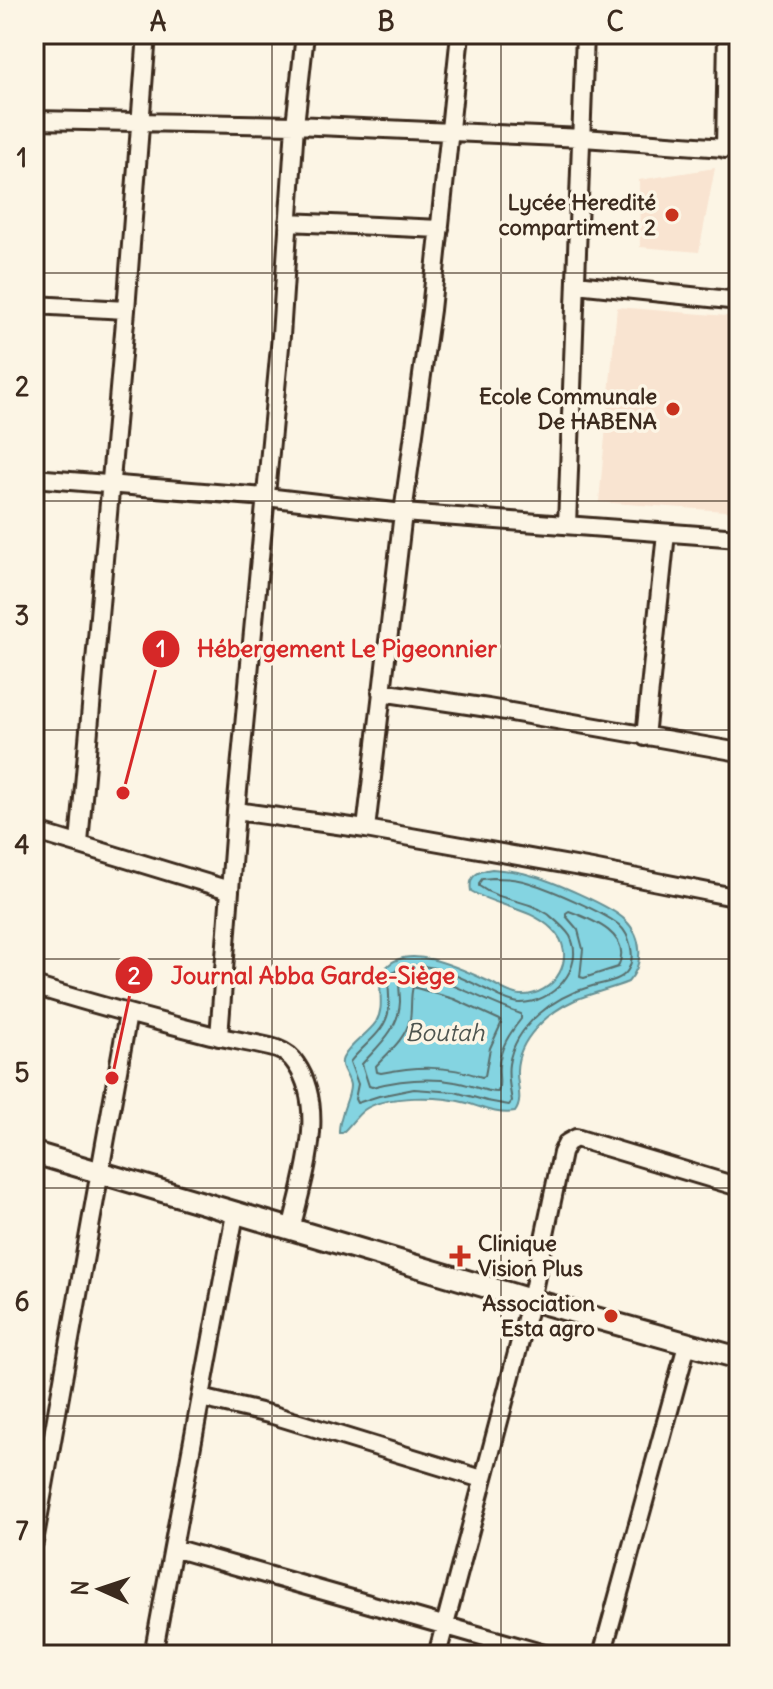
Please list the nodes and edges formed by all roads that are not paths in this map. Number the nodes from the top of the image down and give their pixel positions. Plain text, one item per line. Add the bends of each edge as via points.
1 (147, 34) edge
2 (305, 34) edge
3 (460, 34) edge
4 (585, 34) edge
5 (727, 34) edge
6 (34, 120) edge
7 (141, 122) junction
8 (295, 125) junction
9 (449, 133) junction
10 (583, 138) junction
11 (732, 149) edge
12 (288, 222) junction
13 (440, 229) junction
14 (576, 284) junction
15 (739, 301) edge
16 (34, 305) edge
17 (126, 310) junction
18 (34, 478) edge
19 (110, 484) junction
20 (266, 497) junction
21 (403, 513) junction
22 (567, 525) junction
23 (666, 533) junction
24 (739, 538) edge
25 (381, 692) junction
26 (645, 737) junction
27 (739, 752) edge
28 (236, 811) junction
29 (366, 829) junction
30 (34, 831) edge
31 (79, 843) junction
32 (229, 890) junction
33 (739, 898) edge
34 (34, 986) edge
35 (128, 1014) junction
36 (219, 1037) junction
37 (34, 1153) edge
38 (99, 1173) junction
39 (739, 1187) edge
40 (235, 1214) junction
41 (291, 1230) junction
42 (531, 1300) junction
43 (687, 1345) junction
44 (739, 1358) edge
45 (201, 1398) junction
46 (482, 1479) junction
47 (34, 1542) edge
48 (173, 1548) junction
49 (445, 1627) junction
50 (153, 1655) edge
51 (437, 1655) edge
52 (548, 1655) edge
53 (602, 1655) edge

1 - 7 street
2 - 8 street
3 - 9 street
4 - 10 street
5 - 11 street
6 - 7 street
7 - 8 street
7 - 17 street
8 - 9 street
8 - 12 street
9 - 10 street
9 - 13 street
10 - 11 street
10 - 14 street
12 - 13 street
12 - 20 street
13 - 21 street
14 - 15 street
14 - 22 street
16 - 17 street
17 - 19 street
18 - 19 street
19 - 20 street
19 - 31 street
20 - 21 street
20 - 28 street
21 - 22 street
21 - 25 street
22 - 23 street
23 - 24 street
23 - 26 street
25 - 26 street
25 - 29 street
26 - 27 street
28 - 29 street
28 - 32 street
29 - 33 street
30 - 31 street
31 - 32 street
32 - 36 street
34 - 35 street
35 - 36 street
35 - 38 street
36 - 41 street via 279,1050 291,1057 305,1084 311,1104 310,1139
37 - 38 street
38 - 40 street
38 - 47 street
39 - 42 street via 576,1138 568,1142
40 - 41 street
40 - 45 street
41 - 42 street
42 - 43 street
42 - 46 street
43 - 44 street
43 - 53 street
45 - 46 street
45 - 48 street
46 - 49 street
48 - 49 street
48 - 50 street
49 - 51 street
49 - 52 street

